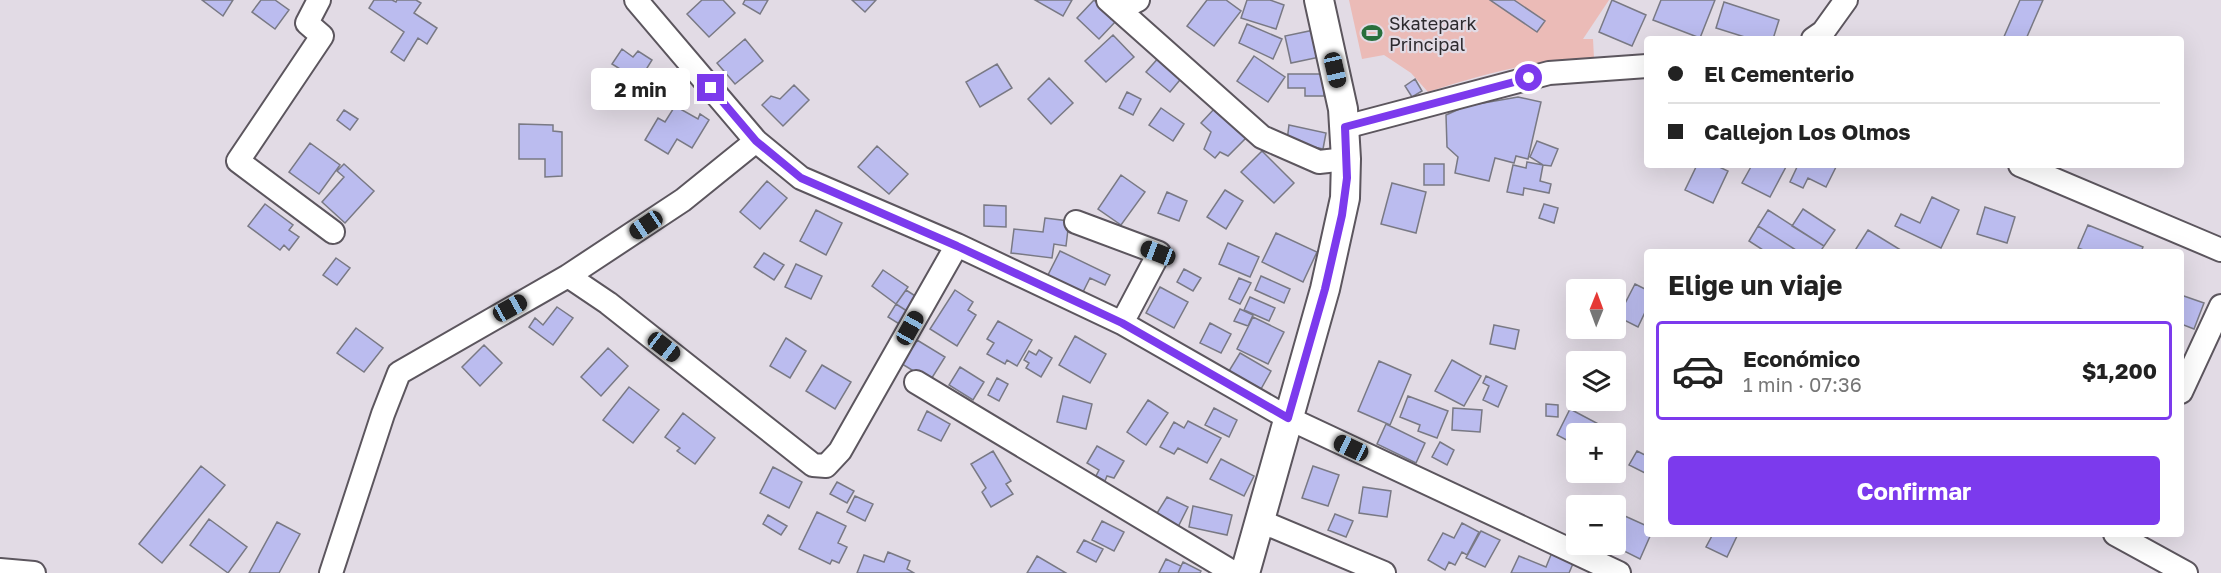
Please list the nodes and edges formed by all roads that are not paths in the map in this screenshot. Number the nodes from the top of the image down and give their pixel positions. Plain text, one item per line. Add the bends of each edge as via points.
1 (319, 0) edge
2 (636, 0) edge
3 (1319, 0) edge
4 (1846, 0) edge
5 (1122, 3) edge
6 (1817, 36) edge
7 (1644, 66) edge
8 (1345, 127) junction
9 (756, 141) junction
10 (1346, 159) junction
11 (2027, 168) edge
12 (1076, 222) dead end
13 (333, 232) dead end
14 (957, 246) junction
15 (2221, 250) edge
16 (568, 276) junction
17 (2221, 306) edge
18 (1122, 323) junction
19 (916, 382) dead end
20 (2184, 386) edge
21 (1288, 418) junction
22 (1260, 521) junction
23 (2120, 537) edge
24 (0, 570) edge
25 (34, 573) edge
26 (331, 573) edge
27 (1234, 573) edge
28 (1245, 573) edge
29 (1384, 573) edge
30 (1619, 573) edge
31 (2186, 573) edge

1 - 13 street via 307,23 322,36 238,161
2 - 9 street
3 - 8 main road
4 - 6 street
5 - 10 street via 1262,136 1319,162
7 - 8 street via 1548,73
8 - 10 main road
9 - 14 street via 801,178
9 - 16 street via 683,201
10 - 21 main road via 1342,215
11 - 15 street
12 - 18 street via 1158,253
14 - 16 street via 840,451 826,466 813,465 608,303
14 - 18 street
16 - 26 street via 399,372
17 - 20 street
18 - 21 street
19 - 27 street
21 - 22 main road
21 - 30 street
22 - 28 main road
22 - 29 street
23 - 31 street
24 - 25 street

